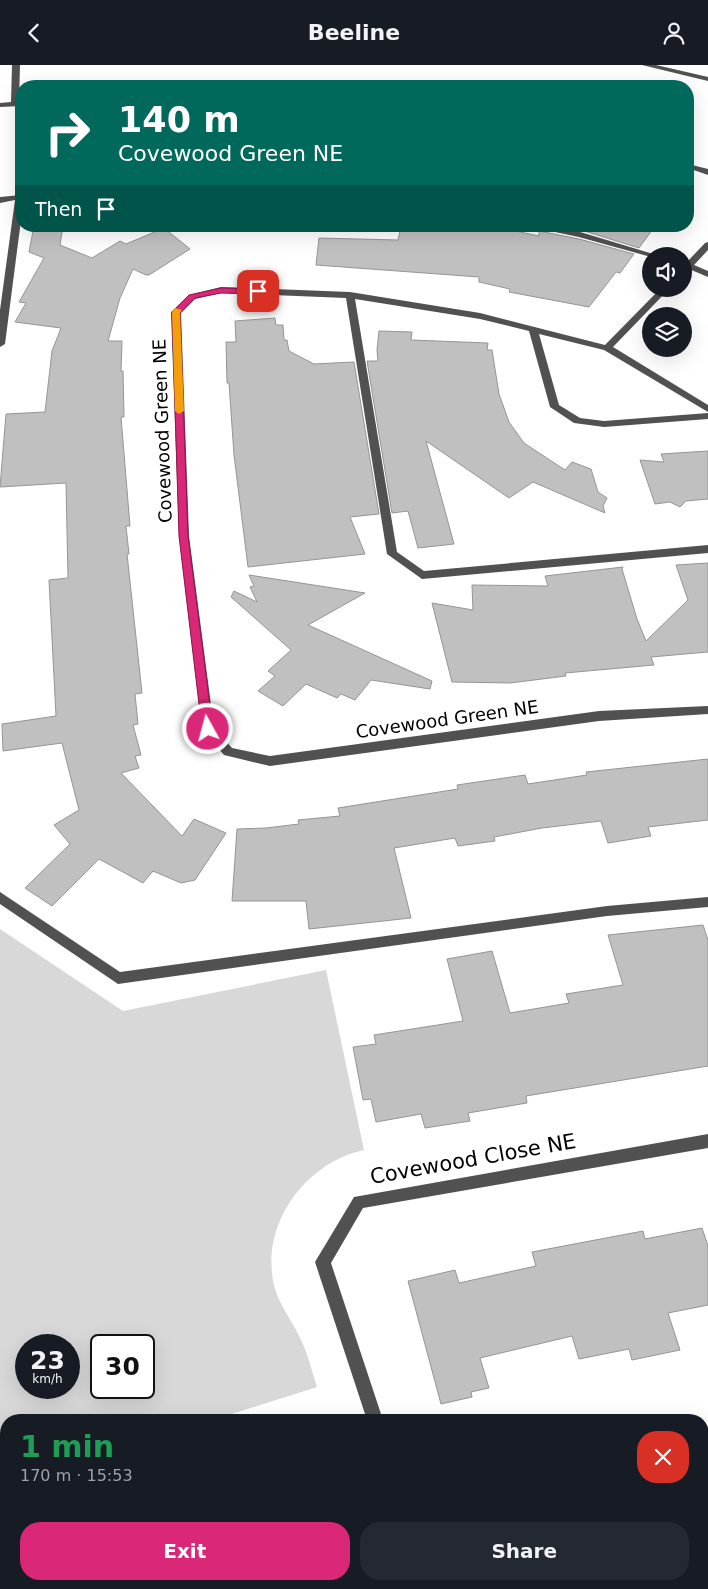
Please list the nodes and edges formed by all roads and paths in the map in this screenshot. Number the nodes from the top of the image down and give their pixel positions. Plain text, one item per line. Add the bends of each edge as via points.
1 (16, 65) edge
2 (646, 65) edge
3 (678, 68) edge
4 (708, 79) edge
5 (17, 80) edge
6 (15, 104) edge
7 (0, 105) edge
8 (694, 168) edge
9 (708, 172) edge
10 (15, 198) edge
11 (0, 200) edge
12 (16, 232) edge
13 (563, 232) edge
14 (708, 245) edge
15 (642, 252) edge
16 (692, 260) edge
17 (692, 268) edge
18 (708, 274) edge
19 (350, 295) junction
20 (657, 297) edge
21 (533, 329) junction
22 (0, 345) edge
23 (607, 348) junction
24 (708, 409) edge
25 (708, 416) edge
26 (708, 549) edge
27 (708, 710) edge
28 (0, 897) edge
29 (708, 902) edge
30 (708, 1141) edge
31 (373, 1414) edge

1 - 5 street
2 - 3 street
3 - 4 street
6 - 7 street
8 - 9 street
10 - 11 street
12 - 22 street
13 - 15 street
14 - 16 street
17 - 18 street
19 - 21 street, Covewood Green NE via 480,315
19 - 26 street via 392,554 422,575
19 - 27 street, Covewood Green NE via 221,290 192,297 176,312 184,536 208,729 228,752 270,761 599,716
20 - 23 street
21 - 23 street, Covewood Green NE
21 - 25 street via 555,407 578,421 604,424
23 - 24 street, Covewood Green NE
28 - 29 street via 118,978 597,912
30 - 31 street, Covewood Close NE via 359,1202 323,1262

